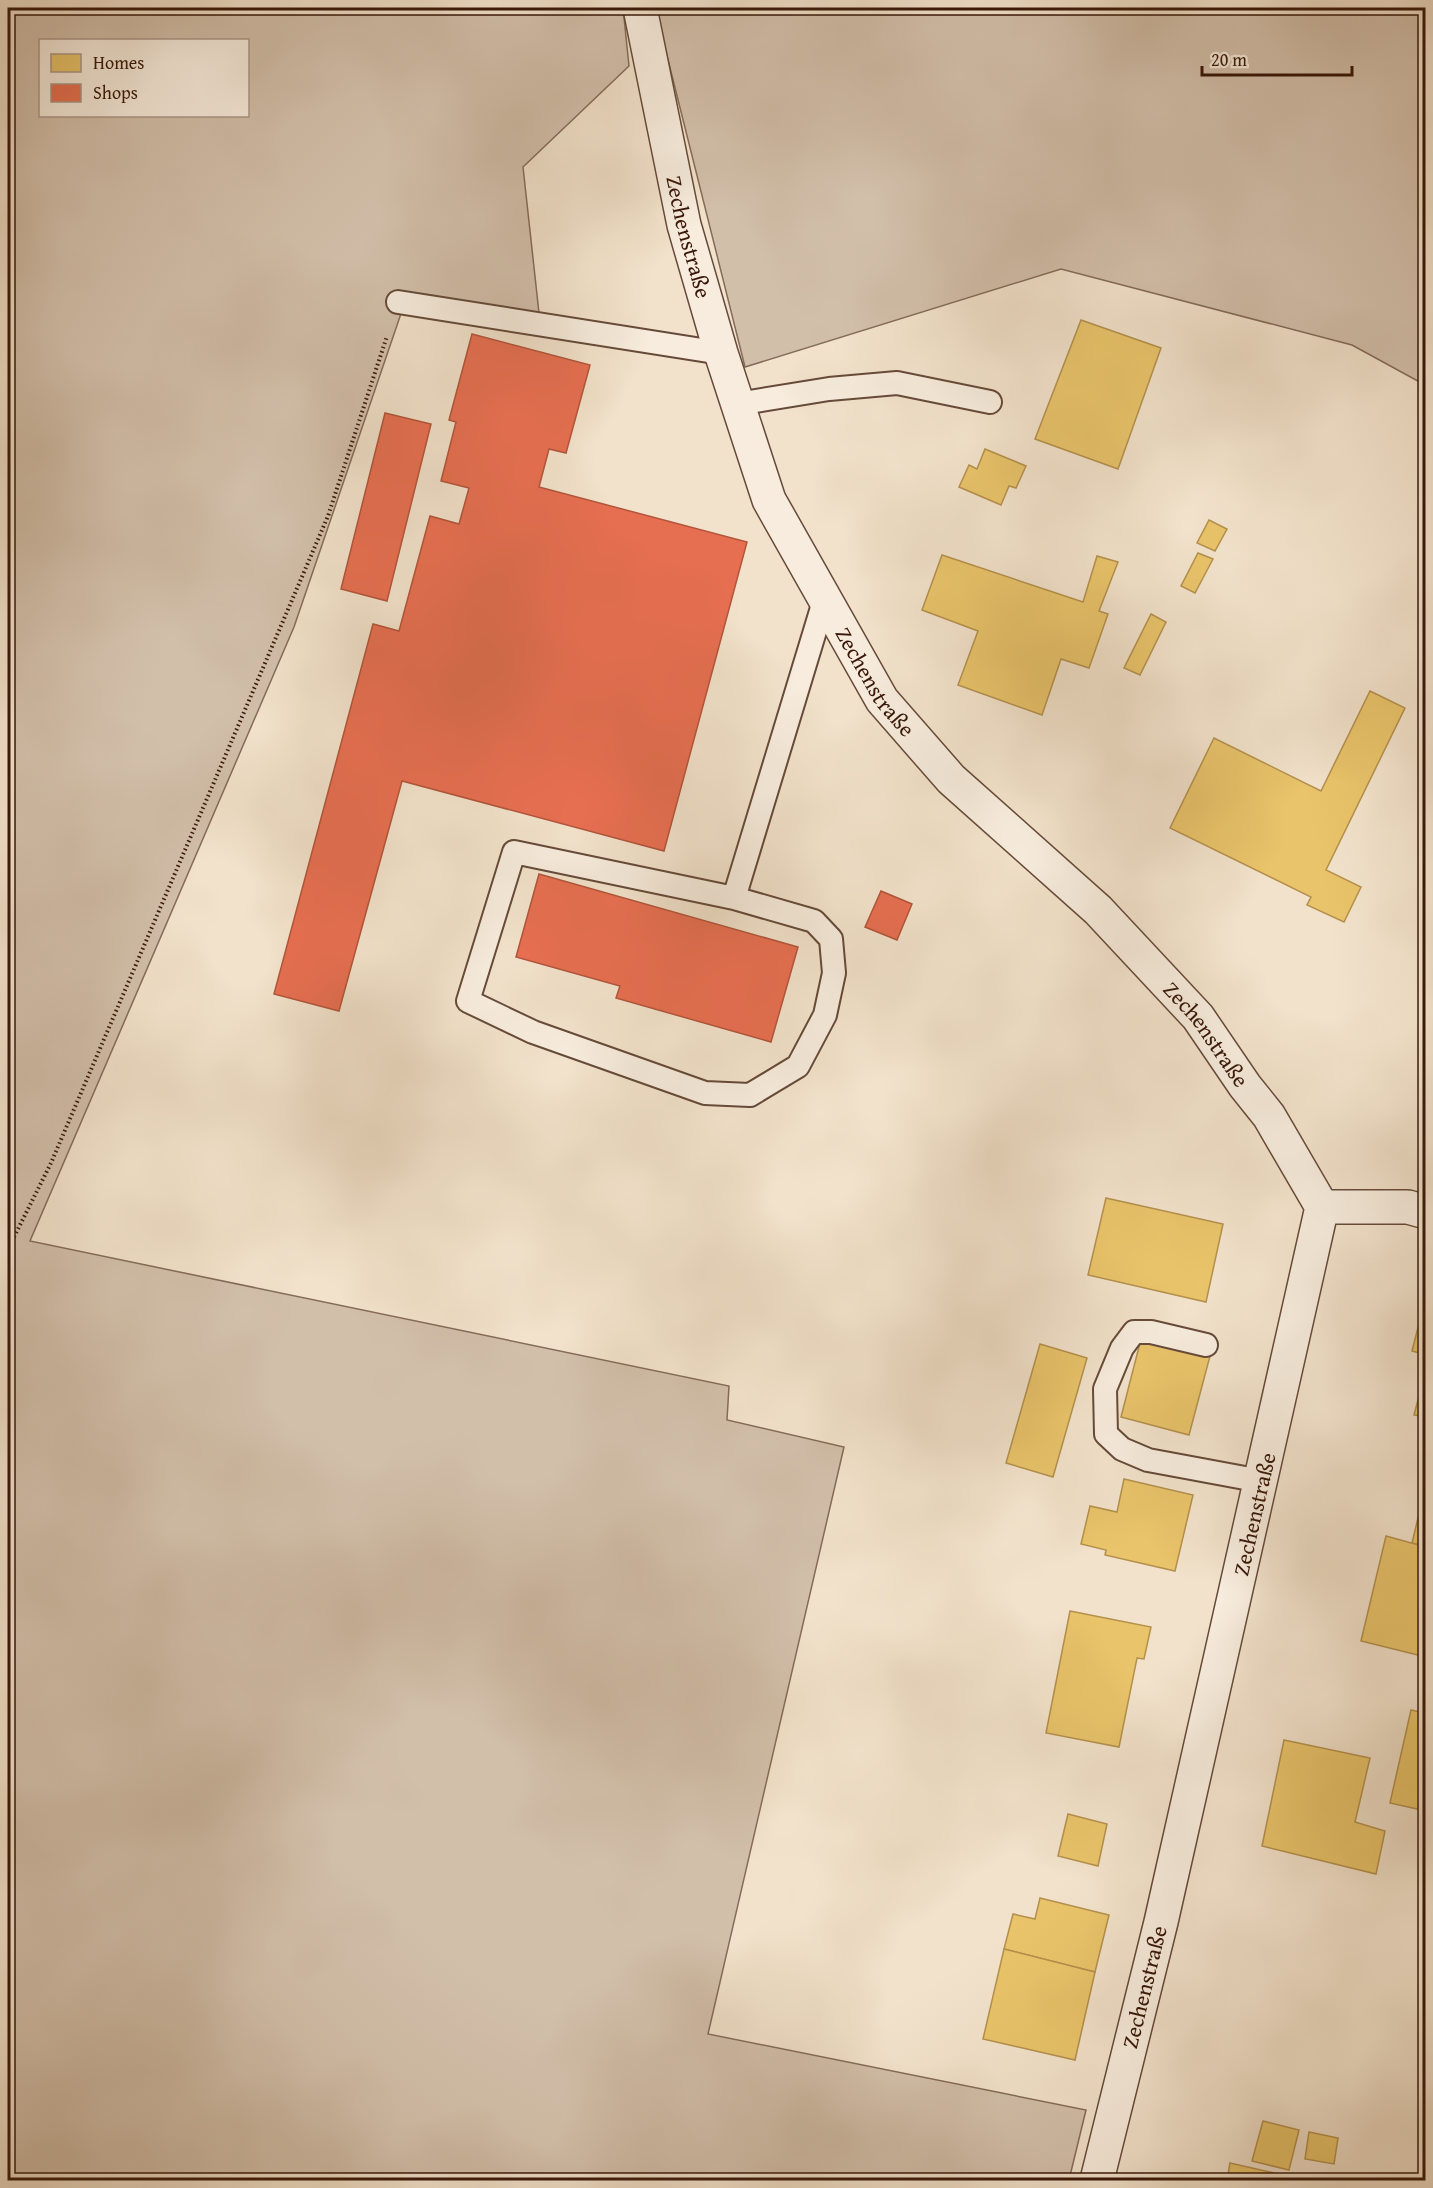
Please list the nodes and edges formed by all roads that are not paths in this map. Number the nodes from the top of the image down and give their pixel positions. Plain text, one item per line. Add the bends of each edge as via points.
1 (640, 8) edge
2 (398, 302) road end
3 (721, 353) junction
4 (990, 402) dead end
5 (737, 404) junction
6 (825, 598) junction
7 (734, 898) junction
8 (1322, 1207) junction
9 (1425, 1212) edge
10 (1206, 1345) dead end
11 (1261, 1481) junction
12 (1097, 2181) edge

1 - 3 street, Zechenstraße via 684,225
2 - 3 lane
3 - 5 street, Zechenstraße
4 - 5 lane via 897,383
5 - 6 street, Zechenstraße via 769,500
6 - 7 lane
6 - 8 street, Zechenstraße via 882,700 951,779 1098,910 1198,1017 1269,1116
7 - 7 lane via 514,852 468,1001 533,1032 705,1093 750,1095 798,1066 825,1015 834,973 831,939 814,921
8 - 9 street via 1408,1207
8 - 11 street, Zechenstraße
10 - 11 lane via 1151,1332 1134,1332 1122,1348 1105,1389 1106,1434 1122,1449 1148,1460
11 - 12 street, Zechenstraße via 1161,1922

